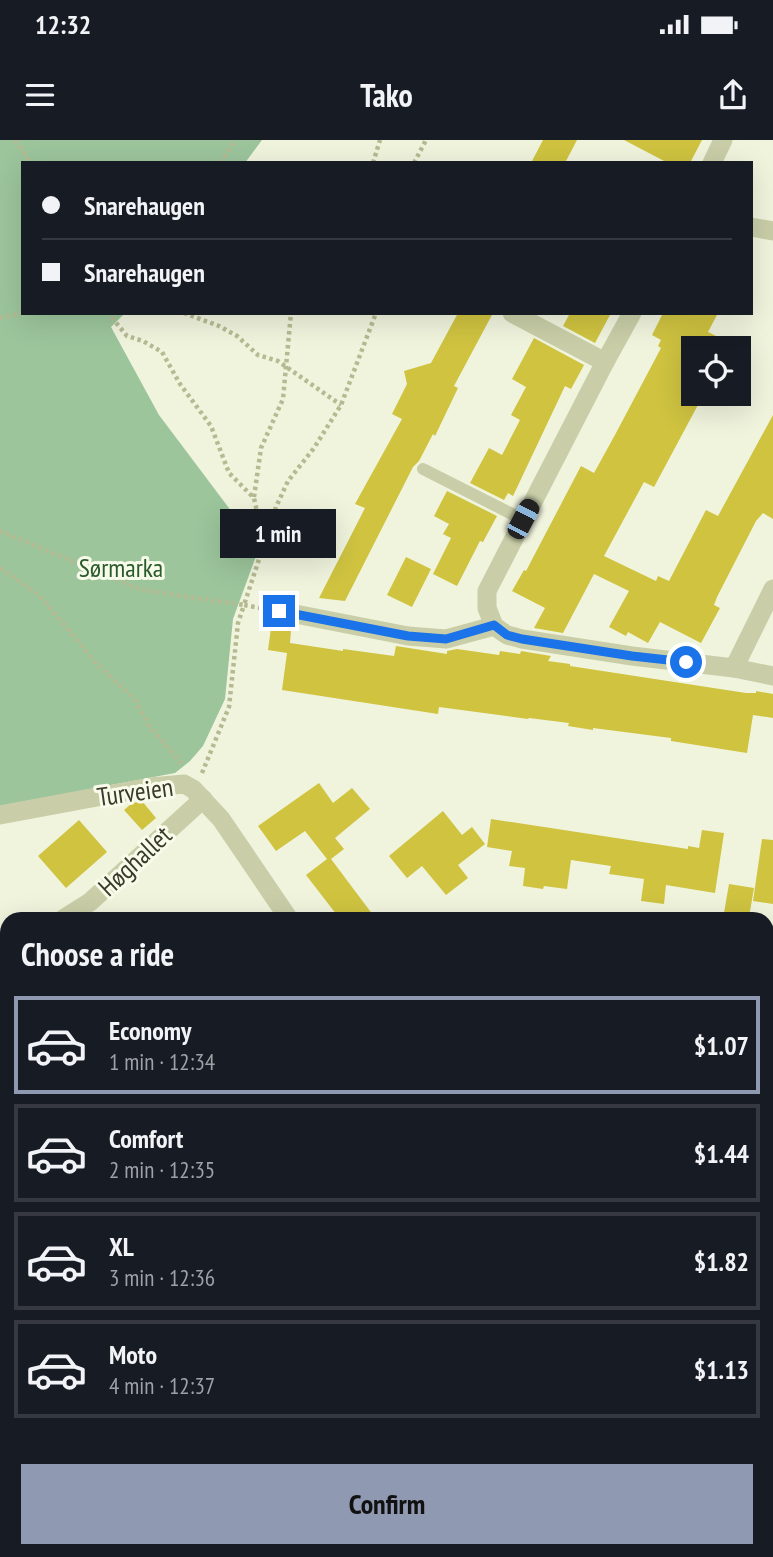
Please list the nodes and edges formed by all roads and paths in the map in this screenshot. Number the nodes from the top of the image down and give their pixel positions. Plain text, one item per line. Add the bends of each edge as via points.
1 (15, 140) edge
2 (236, 140) edge
3 (380, 140) edge
4 (426, 140) edge
5 (723, 140) edge
6 (30, 161) edge
7 (221, 161) edge
8 (374, 161) edge
9 (415, 161) edge
10 (713, 161) edge
11 (753, 227) edge
12 (773, 231) edge
13 (21, 313) edge
14 (110, 315) edge
15 (189, 315) edge
16 (291, 315) edge
17 (375, 315) edge
18 (516, 315) edge
19 (631, 315) edge
20 (0, 318) edge
21 (605, 362) junction
22 (288, 367) junction
23 (341, 405) junction
24 (423, 469) dead end
25 (254, 498) junction
26 (523, 519) junction
27 (0, 531) edge
28 (264, 544) junction
29 (0, 568) edge
30 (773, 589) edge
31 (244, 605) junction
32 (279, 611) joint
33 (494, 625) junction
34 (734, 668) junction
35 (773, 676) edge
36 (198, 794) junction
37 (0, 815) edge
38 (74, 912) edge
39 (284, 912) edge

1 - 6 path
2 - 7 path
3 - 8 path
4 - 9 path
5 - 10 street
11 - 12 street
13 - 20 path
14 - 25 path via 127,336 162,352 211,426 229,473
15 - 22 path via 219,326 258,355
16 - 22 path
17 - 23 path
18 - 21 street
19 - 21 street
21 - 26 street
22 - 23 path
22 - 25 path via 284,398 261,448
23 - 28 path via 288,481
24 - 26 lane
25 - 28 path
26 - 33 street via 487,591 486,608
27 - 31 path via 142,590
28 - 31 path
29 - 36 path via 39,595 97,664 134,698 149,726 185,767
30 - 34 street
31 - 32 path
31 - 36 path via 229,707
32 - 33 street via 446,639
33 - 34 street via 522,639
34 - 35 street
36 - 37 street, Turveien via 184,784 163,785
36 - 38 street, Høghallet via 90,902
36 - 39 street, Turveien via 221,819

